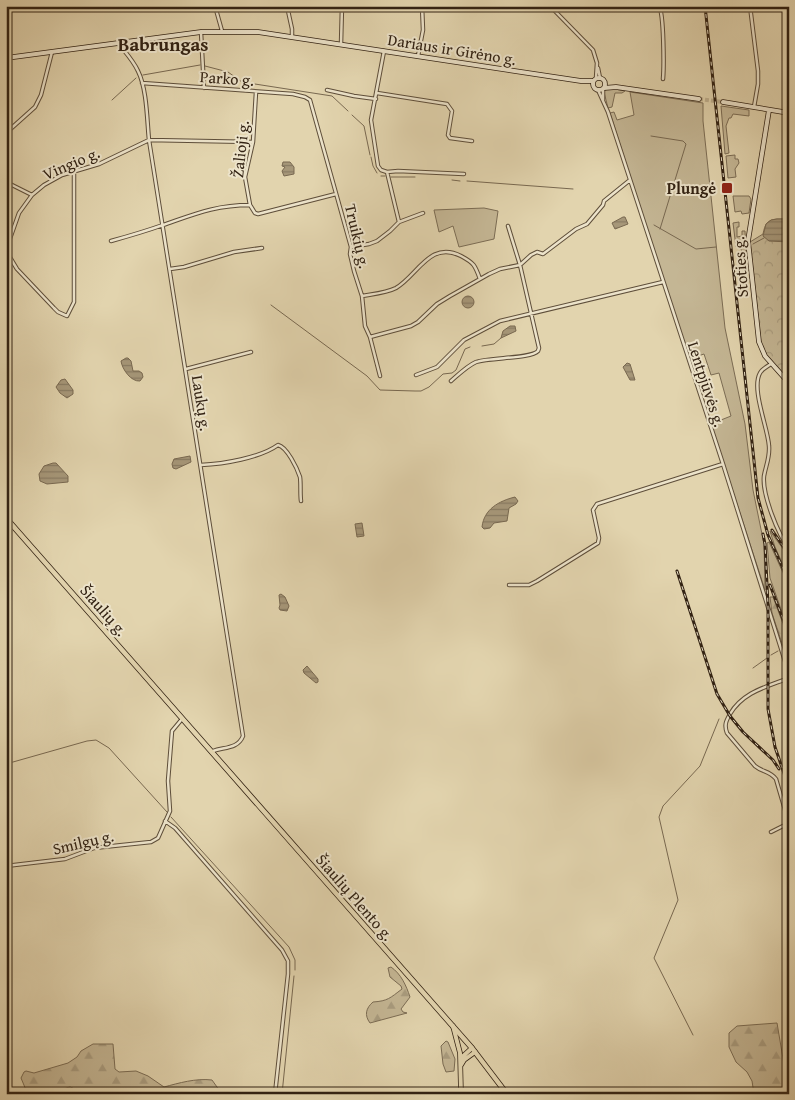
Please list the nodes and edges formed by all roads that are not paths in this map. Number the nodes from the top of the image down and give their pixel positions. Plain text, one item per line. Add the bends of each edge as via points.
1 (215, 6) edge
2 (287, 6) edge
3 (342, 6) edge
4 (422, 6) edge
5 (550, 6) edge
6 (604, 6) edge
7 (632, 6) edge
8 (659, 6) edge
9 (750, 6) edge
10 (222, 31) junction
11 (201, 32) junction
12 (292, 36) junction
13 (118, 42) junction
14 (341, 44) junction
15 (52, 51) junction
16 (384, 51) junction
17 (418, 56) junction
18 (6, 58) edge
19 (663, 79) dead end
20 (596, 81) junction
21 (142, 83) junction
22 (602, 87) junction
23 (204, 88) junction
24 (327, 90) dead end
25 (256, 92) junction
26 (377, 93) junction
27 (376, 99) junction
28 (699, 99) tunnel mouth
29 (310, 100) joint
30 (723, 102) tunnel mouth
31 (754, 107) junction
32 (769, 110) junction
33 (789, 113) edge
34 (6, 133) edge
35 (149, 140) junction
36 (253, 142) junction
37 (472, 142) dead end
38 (74, 172) junction
39 (388, 172) junction
40 (464, 174) dead end
41 (630, 180) junction
42 (6, 182) edge
43 (32, 194) junction
44 (336, 194) junction
45 (250, 205) junction
46 (423, 213) dead end
47 (399, 222) junction
48 (163, 225) junction
49 (508, 226) dead end
50 (111, 241) dead end
51 (351, 247) junction
52 (262, 248) dead end
53 (520, 265) junction
54 (170, 269) junction
55 (480, 279) junction
56 (663, 282) junction
57 (362, 296) junction
58 (531, 314) junction
59 (370, 337) junction
60 (251, 352) dead end
61 (771, 364) junction
62 (186, 369) junction
63 (416, 375) dead end
64 (380, 376) dead end
65 (451, 382) dead end
66 (789, 383) edge
67 (723, 464) junction
68 (201, 465) junction
69 (301, 501) dead end
70 (6, 518) edge
71 (789, 548) edge
72 (509, 585) dead end
73 (789, 674) edge
74 (789, 678) edge
75 (182, 719) junction
76 (211, 752) junction
77 (165, 821) junction
78 (771, 832) dead end
79 (6, 866) edge
80 (453, 1026) junction
81 (474, 1050) junction
82 (461, 1059) junction
83 (461, 1065) junction
84 (275, 1094) edge
85 (461, 1094) edge
86 (507, 1094) edge

1 - 10 street
2 - 12 street
3 - 14 street
4 - 17 street via 423,30
5 - 20 street via 592,48 596,58
6 - 7 street
8 - 19 street via 663,17
9 - 31 street via 758,71
10 - 11 main road, Dariaus ir Girėno g.
10 - 12 main road, Dariaus ir Girėno g.
11 - 13 main road, Dariaus ir Girėno g.
11 - 23 street
12 - 14 main road, Dariaus ir Girėno g.
13 - 15 main road, Dariaus ir Girėno g.
13 - 21 street, Laukų g. via 133,62
14 - 16 main road, Dariaus ir Girėno g.
15 - 18 main road, Dariaus ir Girėno g.
15 - 34 street via 35,107
16 - 17 main road, Dariaus ir Girėno g.
16 - 26 street
17 - 20 main road, Dariaus ir Girėno g.
20 - 22 main road, Dariaus ir Girėno g.
20 - 22 main road, Dariaus ir Girėno g.
21 - 23 street, Parko g.
21 - 35 street, Laukų g.
22 - 28 main road
22 - 41 street, Lentpjūvės g. via 603,101
23 - 25 street, Parko g.
24 - 27 street
25 - 29 street, Parko g. via 293,94
25 - 36 street, Žalioji g.
26 - 27 street
26 - 37 street via 447,104 452,111 448,135
27 - 39 street via 371,127 378,166
29 - 44 street, Truikių g.
30 - 31 main road
31 - 32 main road
32 - 33 main road
32 - 61 main road, Stoties g. via 748,241 759,342
35 - 36 street
35 - 38 street, Vingio g.
35 - 48 street, Laukų g.
36 - 45 street, Žalioji g. via 246,177
38 - 43 street, Vingio g.
38 - 43 street, Vingio g. via 74,302 67,316 54,308 17,269 8,254 7,247 19,213
39 - 40 street
39 - 47 street
41 - 53 street via 604,201 587,224 542,254 531,255
41 - 56 street, Lentpjūvės g.
42 - 43 street
44 - 45 street via 258,214
44 - 51 street, Truikių g.
45 - 48 street via 211,208
46 - 47 street
47 - 51 street via 377,241
48 - 50 street
48 - 54 street, Laukų g.
49 - 53 street
51 - 57 street, Truikių g. via 354,272
52 - 54 street
53 - 55 street
53 - 58 street
54 - 62 street, Laukų g.
55 - 57 street via 471,261 454,253 442,252 431,256 399,286
55 - 59 street via 436,304 411,326
56 - 58 street
56 - 67 street, Lentpjūvės g.
57 - 59 street, Truikių g. via 365,326
58 - 63 street via 500,321 472,335 436,367
58 - 65 street via 539,348 536,354 476,362
59 - 64 street, Truikių g.
60 - 62 street
61 - 66 main road, Stoties g.
61 - 71 street via 760,372 758,380 770,448 764,477 775,524
62 - 68 street, Laukų g.
67 - 72 street via 597,504 593,510 598,543 529,585
67 - 73 street, Lentpjūvės g.
68 - 69 street via 230,461 283,446 300,477
68 - 76 street, Laukų g. via 243,736 233,747
70 - 75 highway, Šiaulių g.
74 - 78 street via 748,695 735,706 725,727 755,766 776,779 788,820 786,825
75 - 76 highway, Šiaulių Plento g.
75 - 77 street, Smilgų g. via 172,731 168,781 170,811
76 - 80 highway, Šiaulių Plento g.
77 - 79 street, Smilgų g. via 158,838 151,842 94,848 65,860
77 - 84 street via 175,828 288,960
80 - 81 highway, Šiaulių Plento g.
80 - 82 main road
81 - 82 main road
81 - 83 main road
81 - 86 highway, Šiaulių Plento g.
82 - 83 main road
83 - 85 main road

